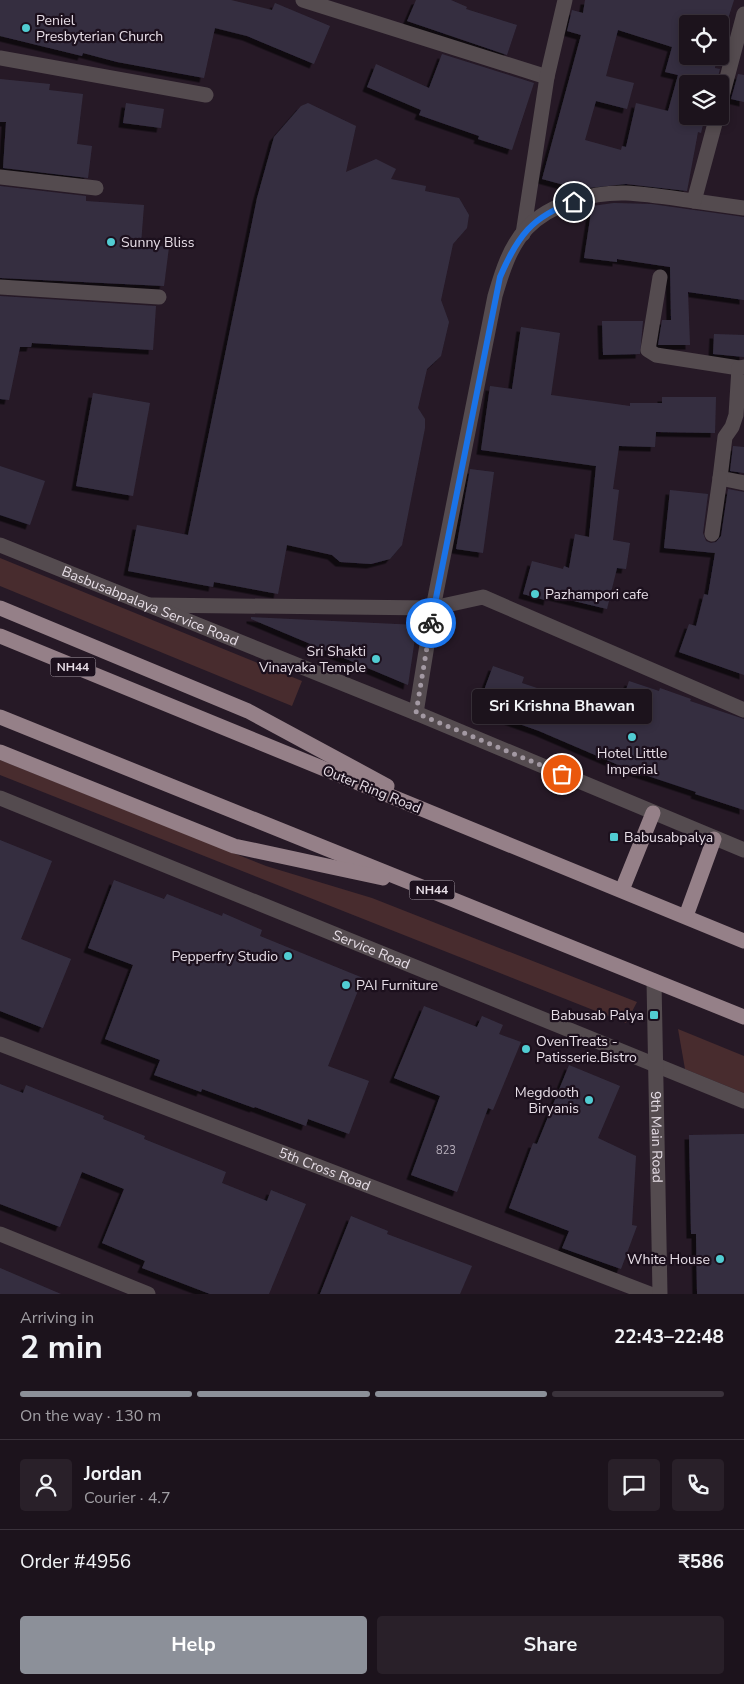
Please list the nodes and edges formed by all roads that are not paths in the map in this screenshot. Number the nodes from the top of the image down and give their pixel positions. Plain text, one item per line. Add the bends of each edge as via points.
1 (303, 0) edge
2 (565, 0) edge
3 (744, 14) edge
4 (0, 58) edge
5 (728, 75) edge
6 (547, 77) junction
7 (206, 95) dead end
8 (715, 125) edge
9 (0, 177) edge
10 (96, 188) dead end
11 (694, 201) junction
12 (744, 208) edge
13 (523, 234) junction
14 (660, 277) dead end
15 (0, 287) edge
16 (159, 297) dead end
17 (742, 368) edge
18 (720, 478) junction
19 (744, 483) edge
20 (712, 534) dead end
21 (0, 545) edge
22 (149, 605) junction
23 (0, 608) edge
24 (433, 608) junction
25 (0, 636) edge
26 (744, 710) edge
27 (416, 713) junction
28 (0, 717) edge
29 (0, 752) edge
30 (0, 798) edge
31 (653, 813) junction
32 (456, 823) junction
33 (714, 839) junction
34 (744, 850) edge
35 (423, 886) junction
36 (622, 890) junction
37 (686, 916) junction
38 (744, 941) edge
39 (654, 981) junction
40 (744, 1017) edge
41 (0, 1044) edge
42 (656, 1065) junction
43 (744, 1101) edge
44 (0, 1234) edge
45 (148, 1294) edge
46 (650, 1294) edge
47 (660, 1294) edge

1 - 6 street
2 - 6 street
3 - 5 street
4 - 7 street
6 - 13 street
8 - 11 street
9 - 10 street
11 - 12 street
11 - 13 street via 626,193 584,198 545,214
13 - 24 street via 508,258 495,296
14 - 17 street via 648,350 656,355
15 - 16 street
17 - 18 street via 736,415 725,437
18 - 19 street
18 - 20 street
21 - 22 street, Basbusabpalaya Service Road
22 - 24 street
22 - 27 street, Basbusabpalaya Service Road
23 - 32 highway via 248,711
24 - 26 street via 483,597
24 - 27 street
25 - 32 highway, Outer Ring Road / NH44
27 - 31 street, Basbusabpalaya Service Road
28 - 35 highway, NH44
29 - 35 highway via 234,846
30 - 42 street, Service Road
31 - 33 street, Basbusabpalaya Service Road
31 - 36 highway
32 - 36 highway, Outer Ring Road / NH44
33 - 34 street, Basbusabpalaya Service Road
33 - 37 highway
35 - 39 highway, NH44
36 - 37 highway, Outer Ring Road / NH44
37 - 38 highway, Outer Ring Road / NH44
39 - 40 highway, NH44
39 - 42 street, 9th Main Road
41 - 46 street, 5th Cross Road
42 - 43 street, Service Road
42 - 47 street, 9th Main Road
44 - 45 street

